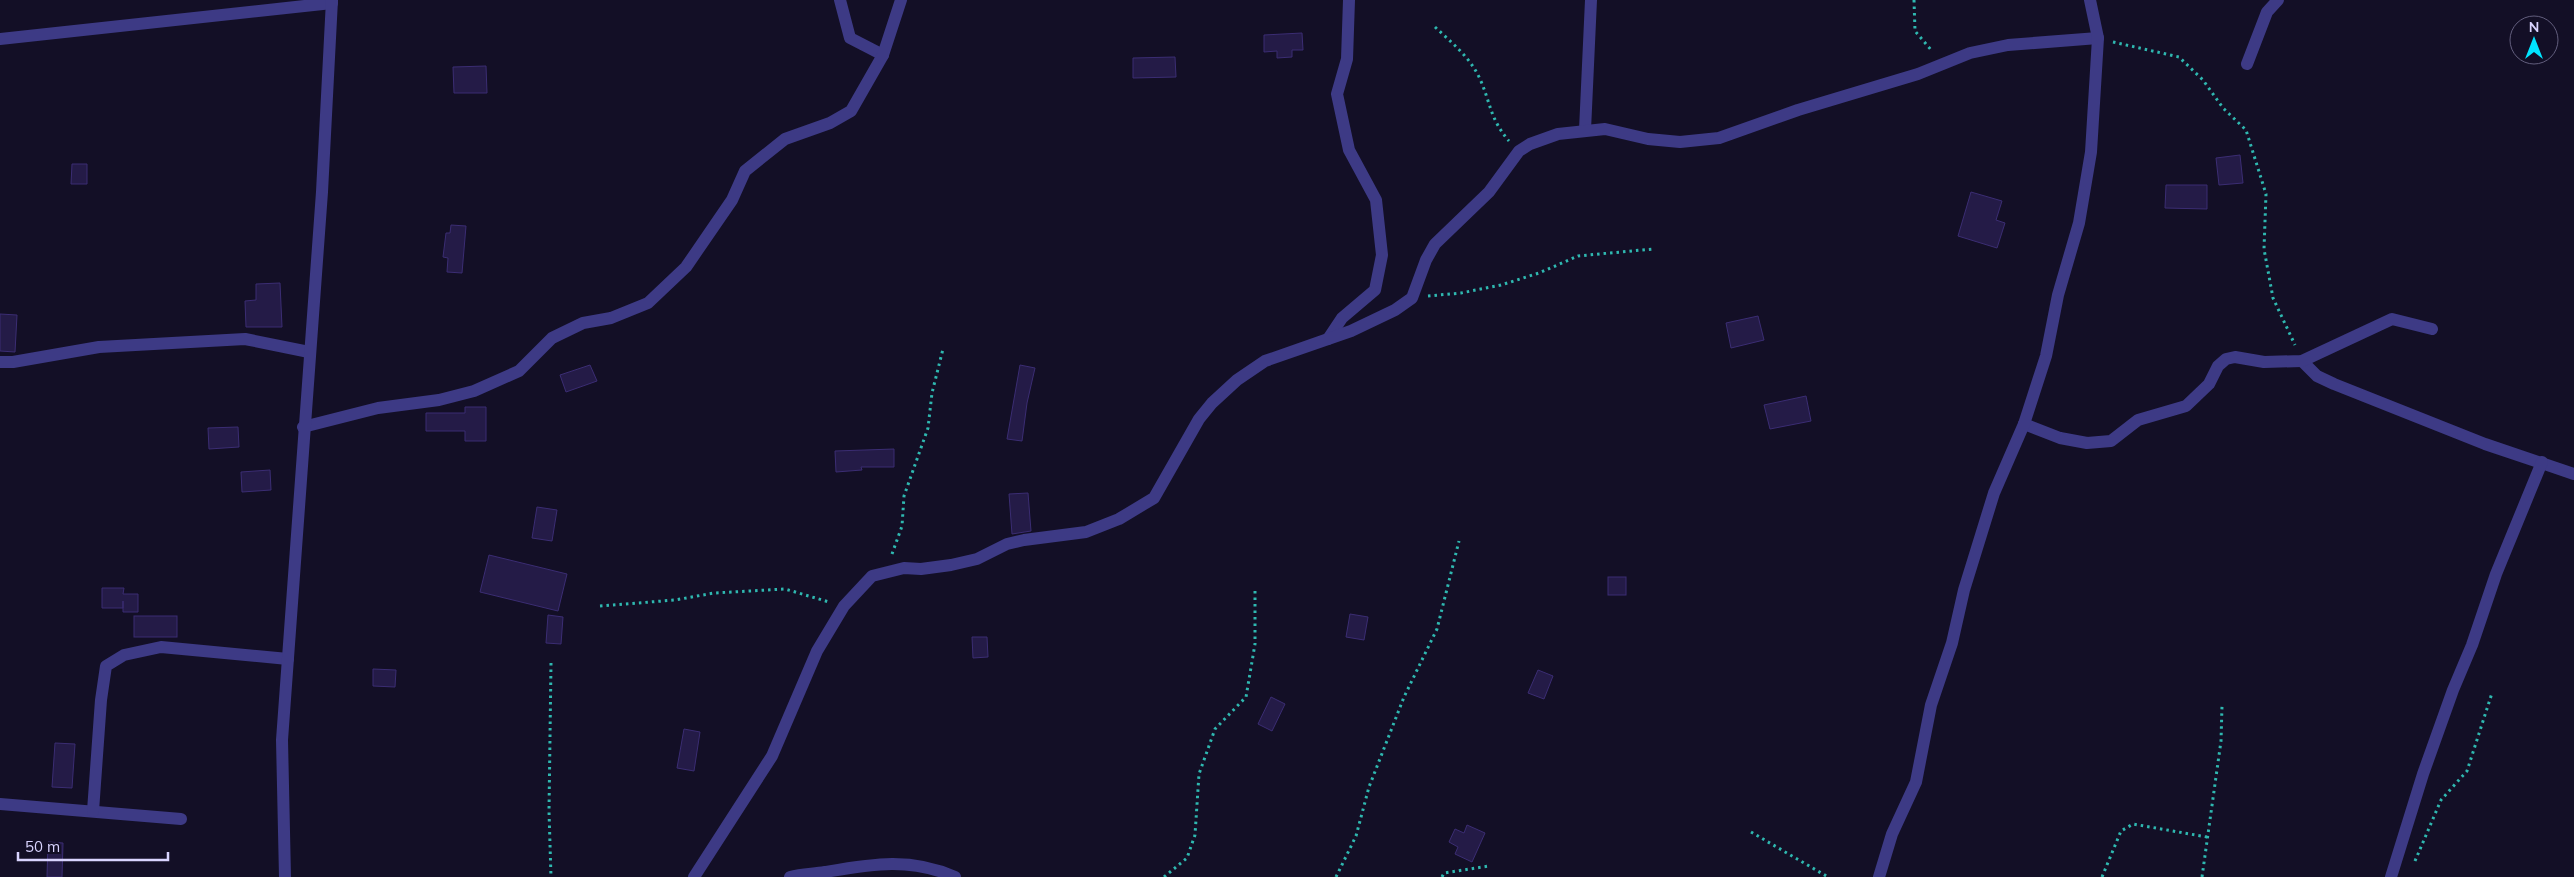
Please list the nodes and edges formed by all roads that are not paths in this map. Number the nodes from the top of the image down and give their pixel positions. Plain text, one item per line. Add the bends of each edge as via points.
1 (840, 0) edge
2 (901, 0) edge
3 (1350, 0) edge
4 (1591, 0) edge
5 (2090, 0) edge
6 (2278, 0) edge
7 (332, 1) edge
8 (2098, 38) junction
9 (0, 40) edge
10 (883, 55) junction
11 (2247, 64) dead end
12 (1585, 130) junction
13 (2432, 329) dead end
14 (1328, 339) junction
15 (309, 352) junction
16 (2302, 361) junction
17 (0, 362) edge
18 (2024, 424) junction
19 (303, 428) junction
20 (2542, 462) junction
21 (2574, 474) edge
22 (288, 659) junction
23 (0, 804) edge
24 (93, 811) junction
25 (180, 819) dead end
26 (285, 877) edge
27 (694, 877) edge
28 (790, 877) edge
29 (955, 877) edge
30 (1879, 877) edge
31 (2391, 877) edge

1 - 10 street via 850,38
2 - 10 street
3 - 14 street via 1347,59 1336,94 1349,150 1376,200 1382,255 1375,290 1342,318
4 - 12 street
5 - 8 street
6 - 11 street via 2267,12
7 - 9 street
7 - 15 street via 323,182
8 - 12 street via 2008,45 1970,53 1918,74 1719,138 1648,140 1605,129
8 - 18 street via 2090,152 2079,223 2058,295 2046,356
10 - 19 street via 851,111 785,139 745,171 732,200 686,267 648,303 631,312 583,323 552,338 519,371 474,391 439,400 378,408
12 - 14 street via 1537,140 1519,151 1489,192 1435,244 1412,298 1395,310
13 - 16 street via 2392,319
14 - 27 street via 1265,361 1237,380 1199,418 1154,498 1118,519 1086,532 1007,544 968,561 922,569 904,568 872,576 844,606 816,651 772,756
15 - 17 street via 245,339 99,347
15 - 19 street
16 - 18 street via 2226,358 2209,384 2186,406 2131,423 2111,441 2087,443 2060,438
16 - 20 street via 2317,376 2334,384 2485,444
18 - 30 street via 1994,493 1931,705 1916,782 1892,834
19 - 22 street
20 - 21 street
20 - 31 street via 2496,574 2450,700
22 - 24 street via 161,647 124,654 106,666
22 - 26 street via 282,740
23 - 24 street
24 - 25 street
28 - 29 street via 882,863 909,863

